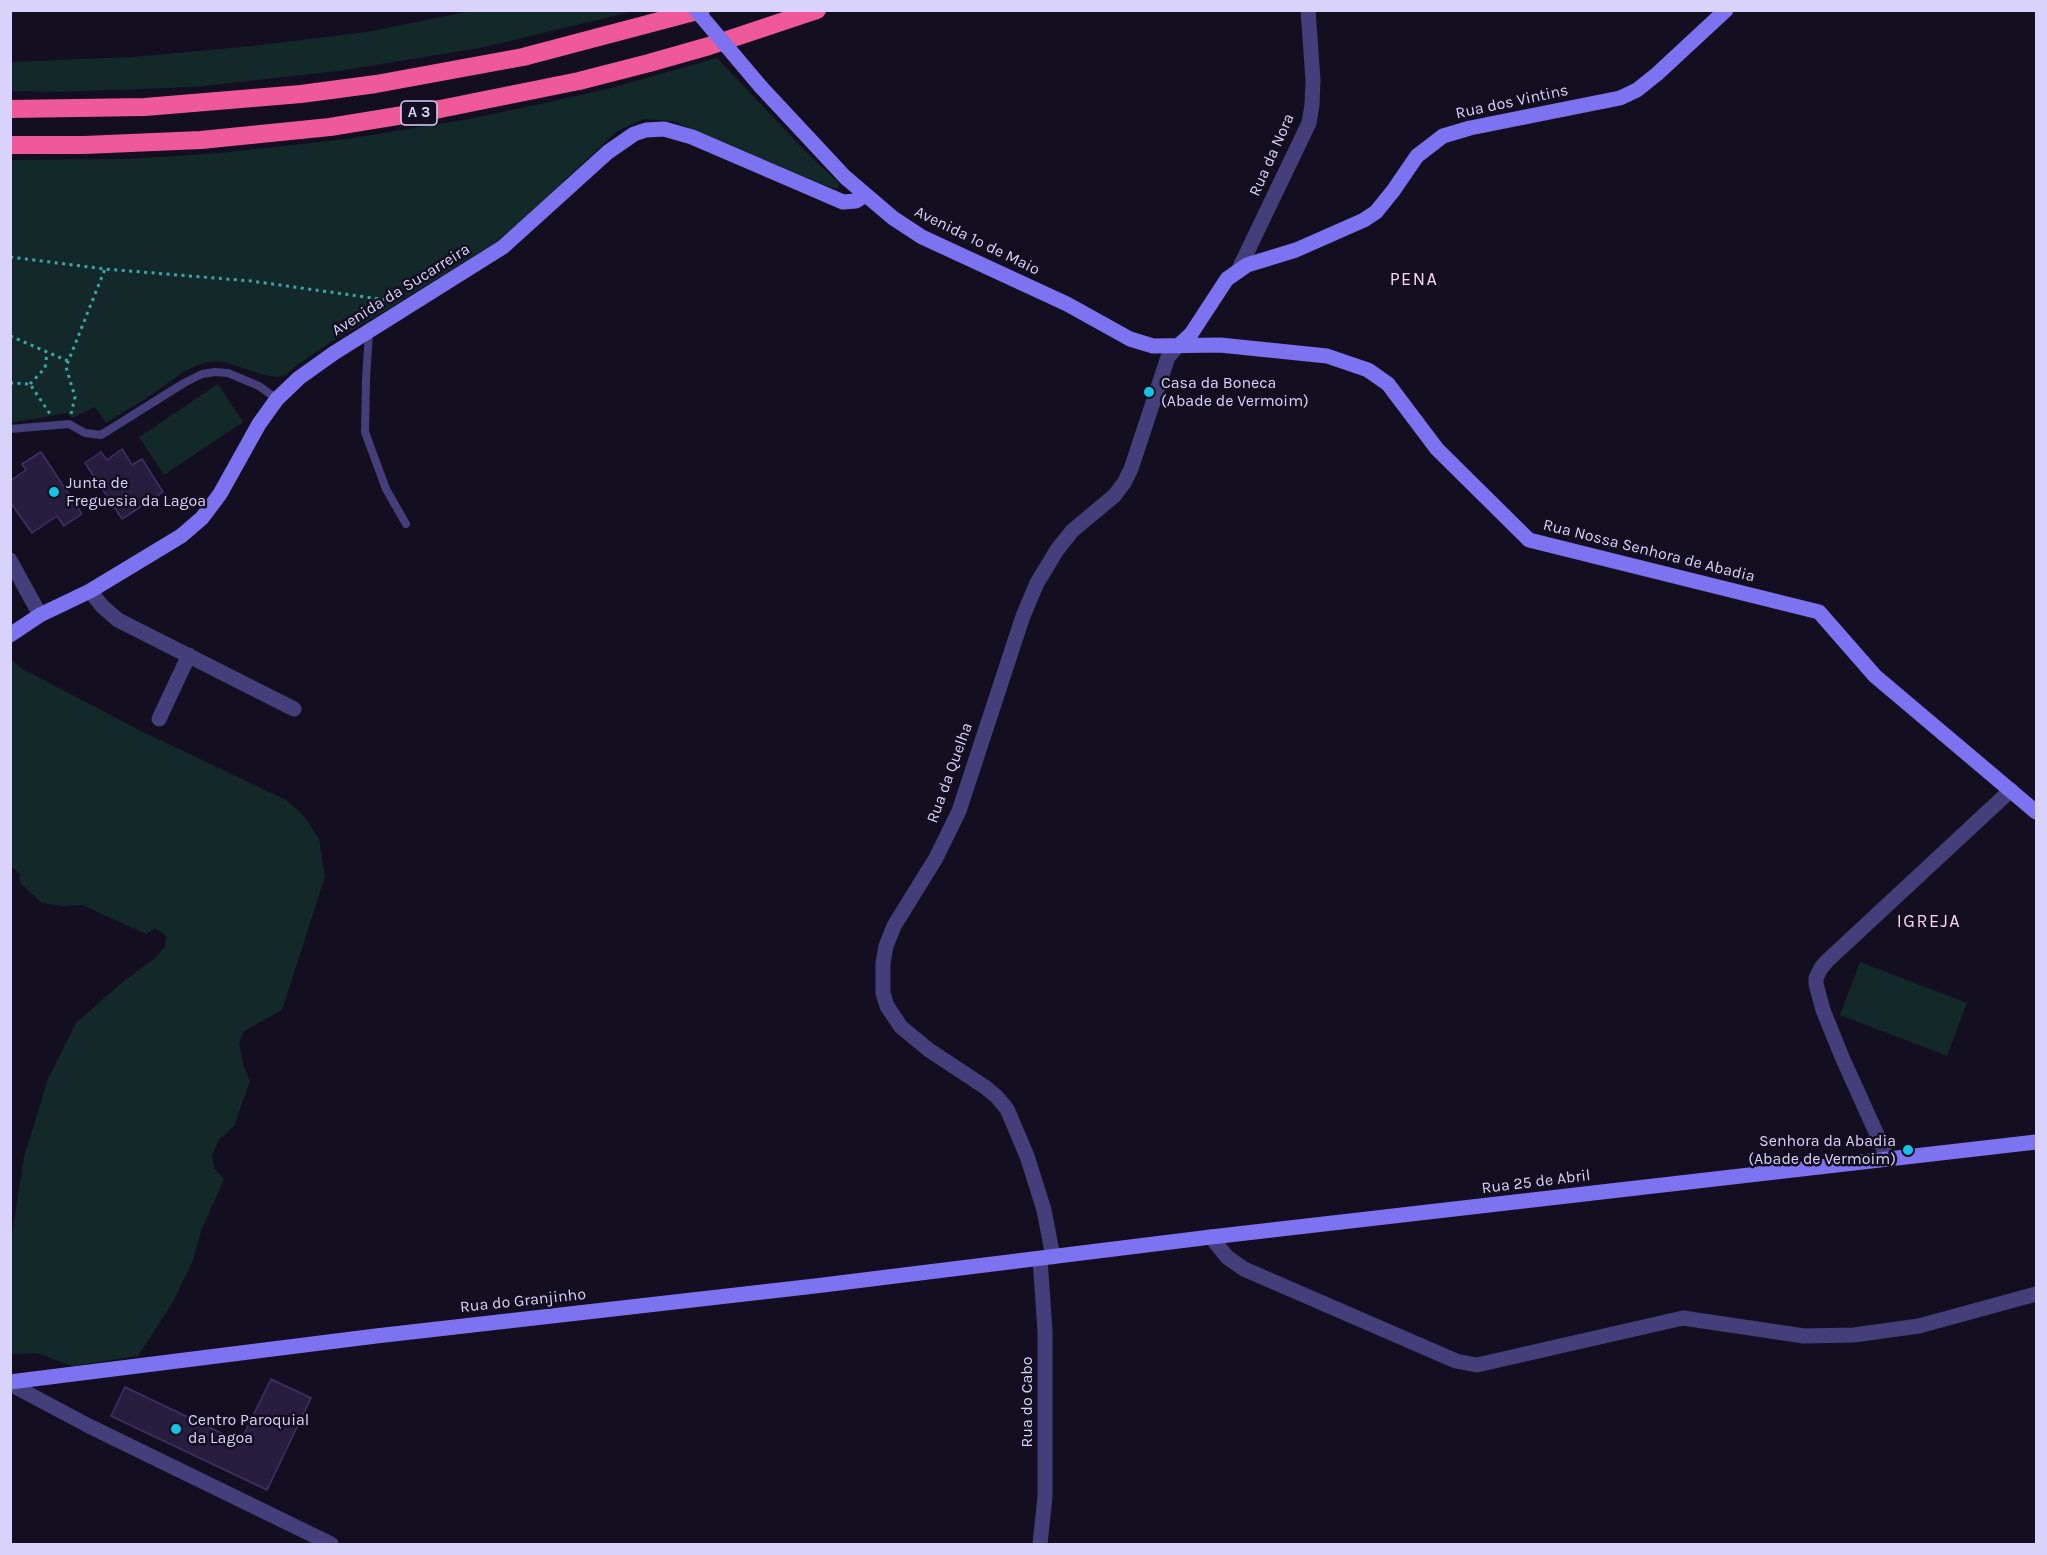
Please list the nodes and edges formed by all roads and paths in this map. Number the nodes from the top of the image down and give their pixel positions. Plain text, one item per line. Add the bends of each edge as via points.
1 (696, 10) edge
2 (701, 10) edge
3 (817, 10) edge
4 (1308, 10) edge
5 (1726, 10) edge
6 (10, 109) edge
7 (10, 145) edge
8 (865, 195) junction
9 (10, 257) edge
10 (105, 269) junction
11 (1238, 271) junction
12 (414, 303) junction
13 (369, 330) junction
14 (10, 336) edge
15 (1178, 346) junction
16 (48, 352) junction
17 (68, 361) junction
18 (10, 383) edge
19 (30, 384) junction
20 (277, 399) junction
21 (69, 424) junction
22 (57, 425) junction
23 (10, 429) edge
24 (406, 524) dead end
25 (10, 560) edge
26 (90, 591) junction
27 (40, 615) junction
28 (10, 635) edge
29 (189, 655) junction
30 (294, 709) dead end
31 (159, 718) dead end
32 (2011, 790) junction
33 (2037, 812) edge
34 (2037, 1142) edge
35 (1888, 1159) junction
36 (1212, 1238) junction
37 (1046, 1258) junction
38 (2037, 1294) edge
39 (10, 1383) edge
40 (331, 1545) edge
41 (1041, 1545) edge

1 - 8 street, Avenida 1º de Maio, bridge via 761,87
2 - 6 highway, A 3 via 523,57 376,84 145,107
3 - 7 highway, A 3 via 650,63 440,109 330,127 201,140
4 - 11 street, Rua da Nora via 1313,80 1309,123
5 - 11 street, Rua dos Vintins via 1636,90 1620,98 1443,136 1417,156 1376,212 1364,220
8 - 12 street, Avenida da Sucarreira via 843,202 692,137 664,129 646,130 608,152 503,247
8 - 15 street, Avenida 1º de Maio via 922,237 1067,304 1130,339 1153,346
9 - 10 path
10 - 12 path via 251,281
10 - 17 path
11 - 15 street, Rua dos Vintins via 1227,279 1191,334
12 - 13 street, Avenida da Sucarreira
13 - 20 street, Avenida da Sucarreira via 299,378
13 - 24 lane via 365,432 386,489
14 - 16 path
15 - 32 street, Rua Nossa Senhora de Abadia via 1220,345 1327,356 1368,370 1388,384 1437,449 1529,540 1819,612 1875,676
15 - 37 street, Rua da Quelha via 1168,357 1124,483 1072,531 1037,583 959,811 936,858 894,926 883,963 883,993 901,1027 997,1097 1007,1109 1044,1210
16 - 17 path
16 - 19 path via 45,368
17 - 21 path via 66,367 75,397
18 - 19 path
19 - 22 path
20 - 21 lane via 259,386 215,372 184,383 101,435 85,433
20 - 26 street, Avenida da Sucarreira via 202,518 181,537
21 - 22 lane
22 - 23 lane
25 - 27 street
26 - 27 street, Avenida da Sucarreira
26 - 29 street via 118,620
27 - 28 street, Avenida da Sucarreira
29 - 30 street
29 - 31 street
32 - 33 street, Rua Nossa Senhora de Abadia
32 - 35 street via 1827,961 1816,978 1817,992 1834,1038
34 - 35 street, Rua 25 de Abril
35 - 36 street, Rua 25 de Abril
36 - 37 street, Rua 25 de Abril
36 - 38 street via 1227,1257 1244,1269 1456,1361 1477,1365 1683,1318 1804,1336 1854,1335 1919,1326
37 - 39 street, Rua do Granjinho
37 - 41 street, Rua do Cabo via 1045,1497
39 - 40 street

